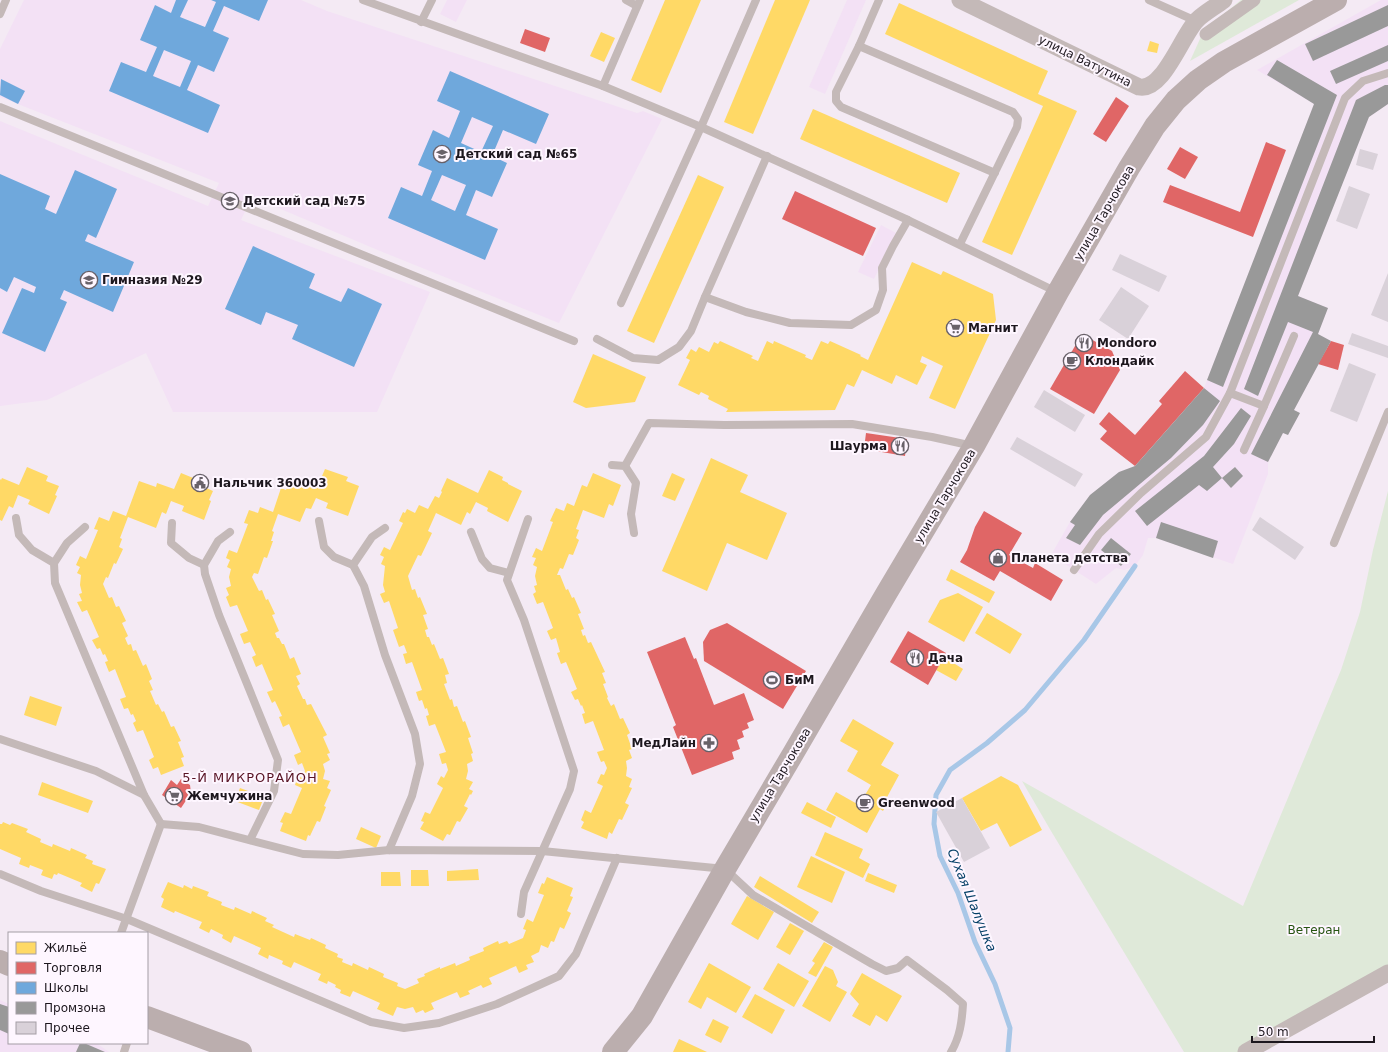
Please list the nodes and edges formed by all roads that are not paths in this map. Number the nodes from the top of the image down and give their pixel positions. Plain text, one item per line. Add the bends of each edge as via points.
1 (6, 0) edge
2 (363, 0) edge
3 (432, 0) edge
4 (626, 0) edge
5 (756, 0) edge
6 (879, 0) edge
7 (960, 0) edge
8 (1149, 0) edge
9 (1224, 0) edge
10 (1254, 0) edge
11 (1336, 0) edge
12 (639, 3) edge
13 (0, 14) edge
14 (1196, 21) junction
15 (421, 22) junction
16 (1206, 34) dead end
17 (859, 46) junction
18 (1388, 73) edge
19 (603, 86) junction
20 (0, 107) edge
21 (701, 127) junction
22 (767, 156) junction
23 (995, 173) junction
24 (908, 220) junction
25 (960, 244) junction
26 (1058, 292) junction
27 (705, 297) junction
28 (621, 303) dead end
29 (1294, 336) dead end
30 (598, 339) dead end
31 (574, 341) dead end
32 (1230, 394) junction
33 (1264, 406) junction
34 (1388, 412) edge
35 (974, 446) junction
36 (1244, 450) dead end
37 (612, 465) dead end
38 (625, 466) junction
39 (16, 518) dead end
40 (528, 519) dead end
41 (319, 521) dead end
42 (172, 523) dead end
43 (85, 527) dead end
44 (385, 528) dead end
45 (230, 532) dead end
46 (471, 532) dead end
47 (634, 532) dead end
48 (1334, 543) dead end
49 (54, 562) junction
50 (204, 564) junction
51 (353, 565) junction
52 (1074, 570) dead end
53 (510, 573) junction
54 (0, 739) edge
55 (144, 795) junction
56 (160, 824) junction
57 (250, 840) junction
58 (389, 850) junction
59 (542, 851) junction
60 (617, 858) junction
61 (725, 869) junction
62 (0, 874) edge
63 (521, 914) dead end
64 (127, 919) junction
65 (121, 932) edge
66 (1388, 973) edge
67 (148, 1016) edge
68 (241, 1052) edge
69 (613, 1052) edge
70 (951, 1052) edge
71 (1246, 1052) edge

1 - 13 lane
2 - 15 lane
3 - 15 lane
4 - 12 lane
5 - 21 lane
6 - 17 lane
7 - 14 street, улица Ватутина via 1143,88 1152,85 1164,71
8 - 14 lane
9 - 14 street, улица Ватутина
10 - 16 street
11 - 26 main road, улица Тарчокова via 1224,62 1198,80 1176,100 1140,150
12 - 19 lane
15 - 19 lane
17 - 23 lane via 1013,112 1018,119 1017,127
17 - 23 lane via 836,92 836,101 841,107
18 - 32 lane via 1363,81 1345,98
19 - 21 lane
20 - 31 lane
21 - 22 lane
21 - 28 lane
22 - 24 lane
22 - 27 lane
23 - 25 lane
24 - 25 lane
24 - 27 lane via 882,268 883,290 876,310 851,325 790,323 746,312
25 - 26 lane
26 - 35 main road, улица Тарчокова
27 - 30 lane via 691,331 679,347 658,360 633,358
29 - 33 lane
32 - 33 lane
32 - 52 lane via 1206,437 1141,493 1099,534
33 - 36 lane
34 - 48 lane
35 - 38 lane via 852,424 649,423
35 - 61 main road, улица Тарчокова
37 - 38 lane
38 - 47 lane via 636,483 631,514
39 - 49 lane via 19,535 32,550
40 - 53 lane
41 - 51 lane via 324,547 334,557
42 - 50 lane via 171,543 189,558
43 - 49 lane via 67,543
44 - 51 lane via 372,537
45 - 50 lane via 218,541
46 - 53 lane via 482,559 490,568
49 - 55 lane via 55,582
50 - 57 lane via 219,615 278,760 274,791
51 - 58 lane via 364,586 385,655 414,734 420,764 412,796
53 - 59 lane via 507,580 524,620 574,771 570,789
54 - 55 lane via 96,771
55 - 56 lane
56 - 57 lane via 199,827
56 - 64 lane
57 - 58 lane via 303,854 338,855
58 - 59 lane
59 - 60 lane
59 - 63 lane via 524,892
60 - 61 lane
60 - 64 lane via 576,954 559,976 497,1004 439,1024 404,1028 371,1022
61 - 69 main road, улица Тарчокова via 642,1016
61 - 70 lane via 754,895 872,964 886,971 898,968 907,960 947,990 963,1004 962,1025
62 - 64 lane
64 - 65 lane
66 - 71 street
67 - 68 main road

